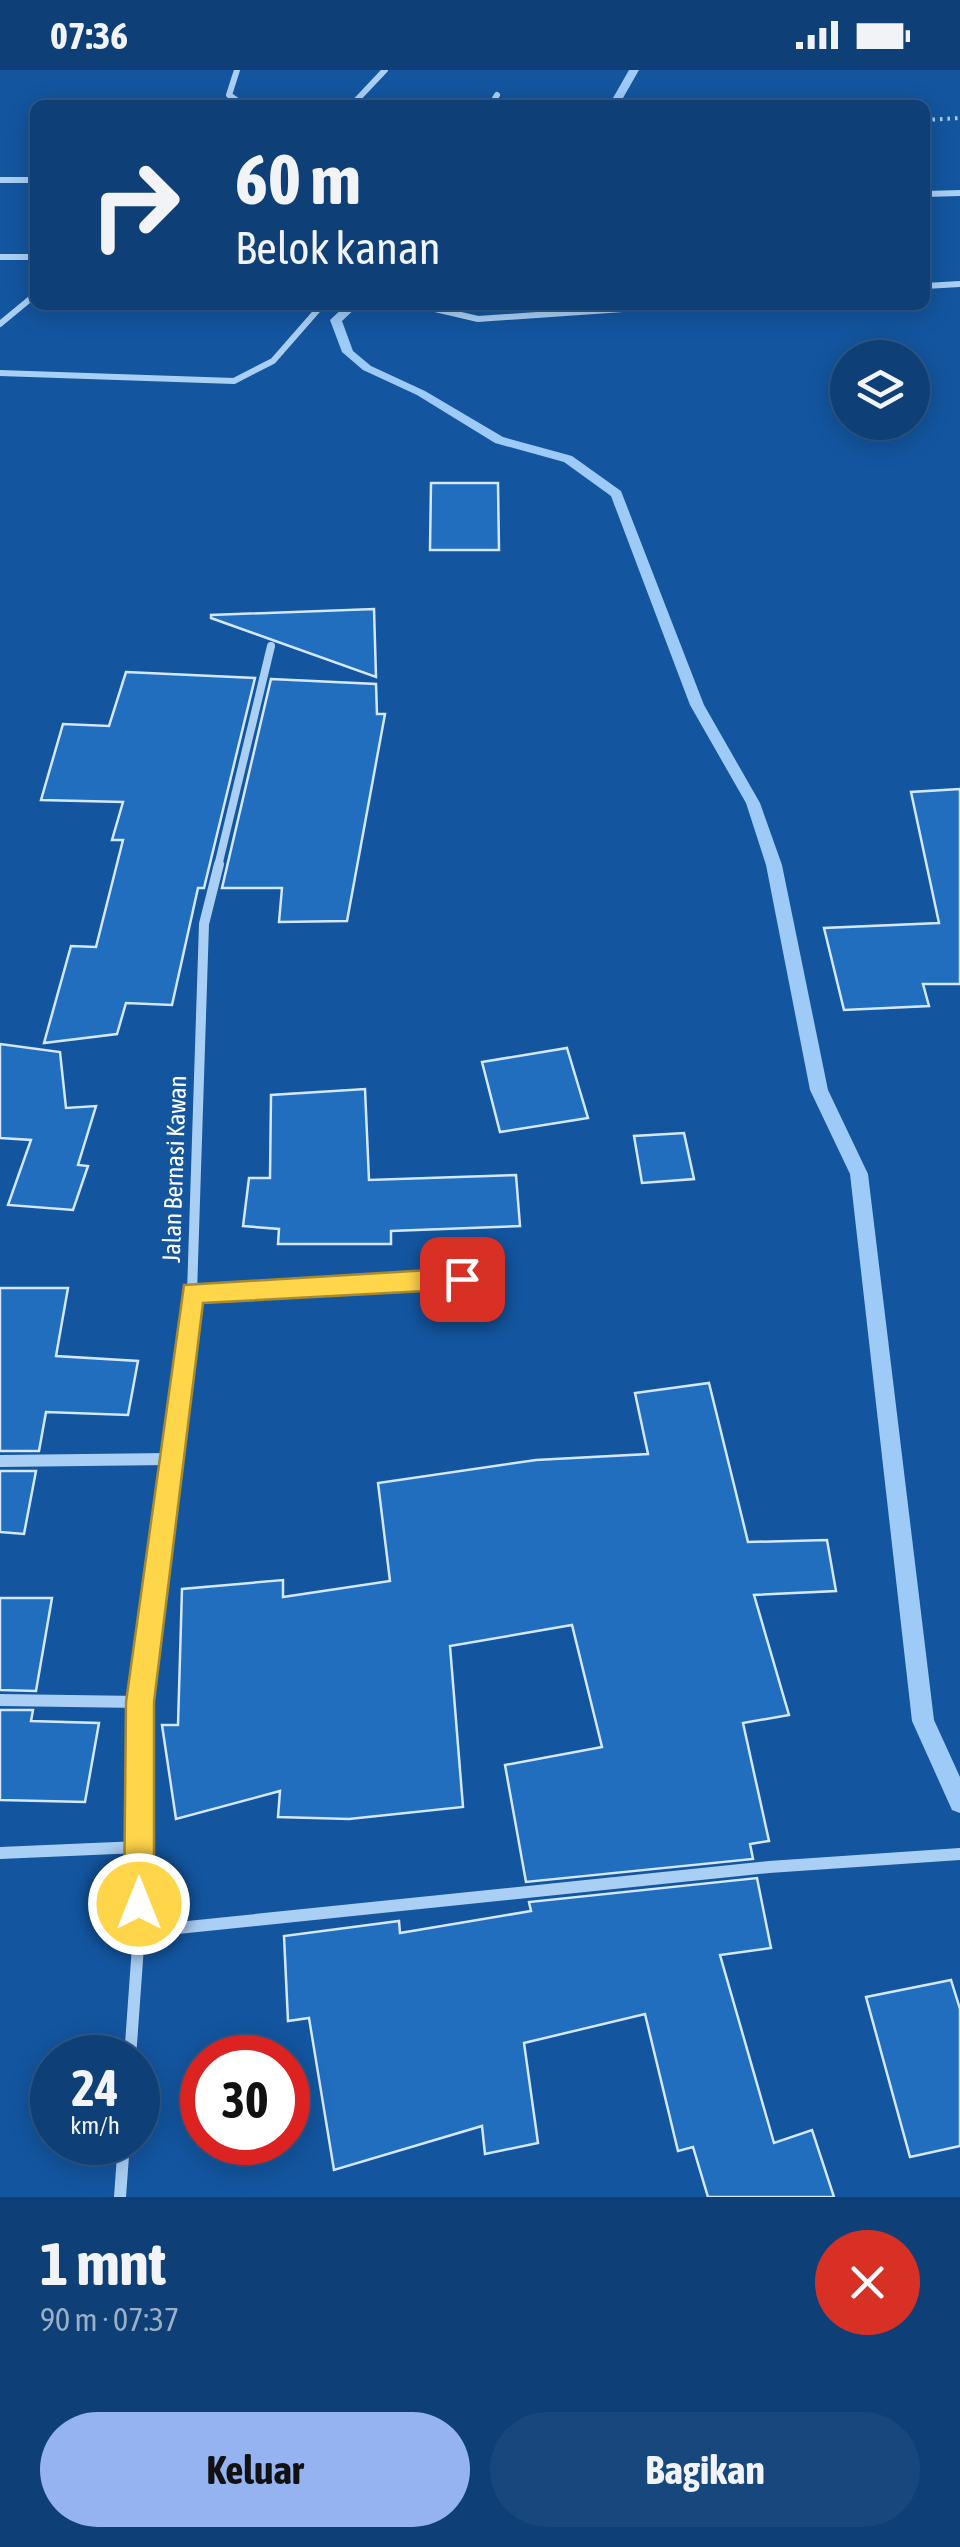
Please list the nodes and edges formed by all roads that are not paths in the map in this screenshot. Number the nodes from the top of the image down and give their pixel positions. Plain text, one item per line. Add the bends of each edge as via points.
1 (236, 70) edge
2 (385, 70) edge
3 (497, 96) dead end
4 (236, 100) edge
5 (357, 100) edge
6 (494, 100) edge
7 (0, 180) edge
8 (30, 180) edge
9 (960, 192) edge
10 (930, 194) edge
11 (0, 257) edge
12 (30, 257) edge
13 (960, 284) edge
14 (930, 286) edge
15 (30, 299) edge
16 (318, 310) edge
17 (435, 310) edge
18 (597, 310) edge
19 (0, 324) edge
20 (0, 373) edge
21 (271, 646) dead end
22 (500, 1277) dead end
23 (192, 1293) junction
24 (169, 1459) junction
25 (0, 1462) edge
26 (0, 1700) edge
27 (140, 1702) junction
28 (139, 1848) junction
29 (0, 1852) edge
30 (960, 1854) edge
31 (139, 1932) junction
32 (132, 2035) edge
33 (122, 2165) edge
34 (120, 2197) edge

1 - 4 street via 229,95
2 - 5 street
3 - 6 street
7 - 8 street
9 - 10 street
11 - 12 street
13 - 14 street
15 - 19 street
16 - 20 street via 275,361 234,382
17 - 18 street via 462,318
21 - 23 street, Jalan Bernasi Kawan via 204,924
22 - 23 street
23 - 24 street, Jalan Bernasi Kawan
24 - 25 street
24 - 27 street, Jalan Bernasi Kawan
26 - 27 street
27 - 28 street, Jalan Bernasi Kawan
28 - 29 street
28 - 31 street, Jalan Bernasi Kawan
30 - 31 street via 768,1867
31 - 32 street, Jalan Bernasi Kawan
33 - 34 street

